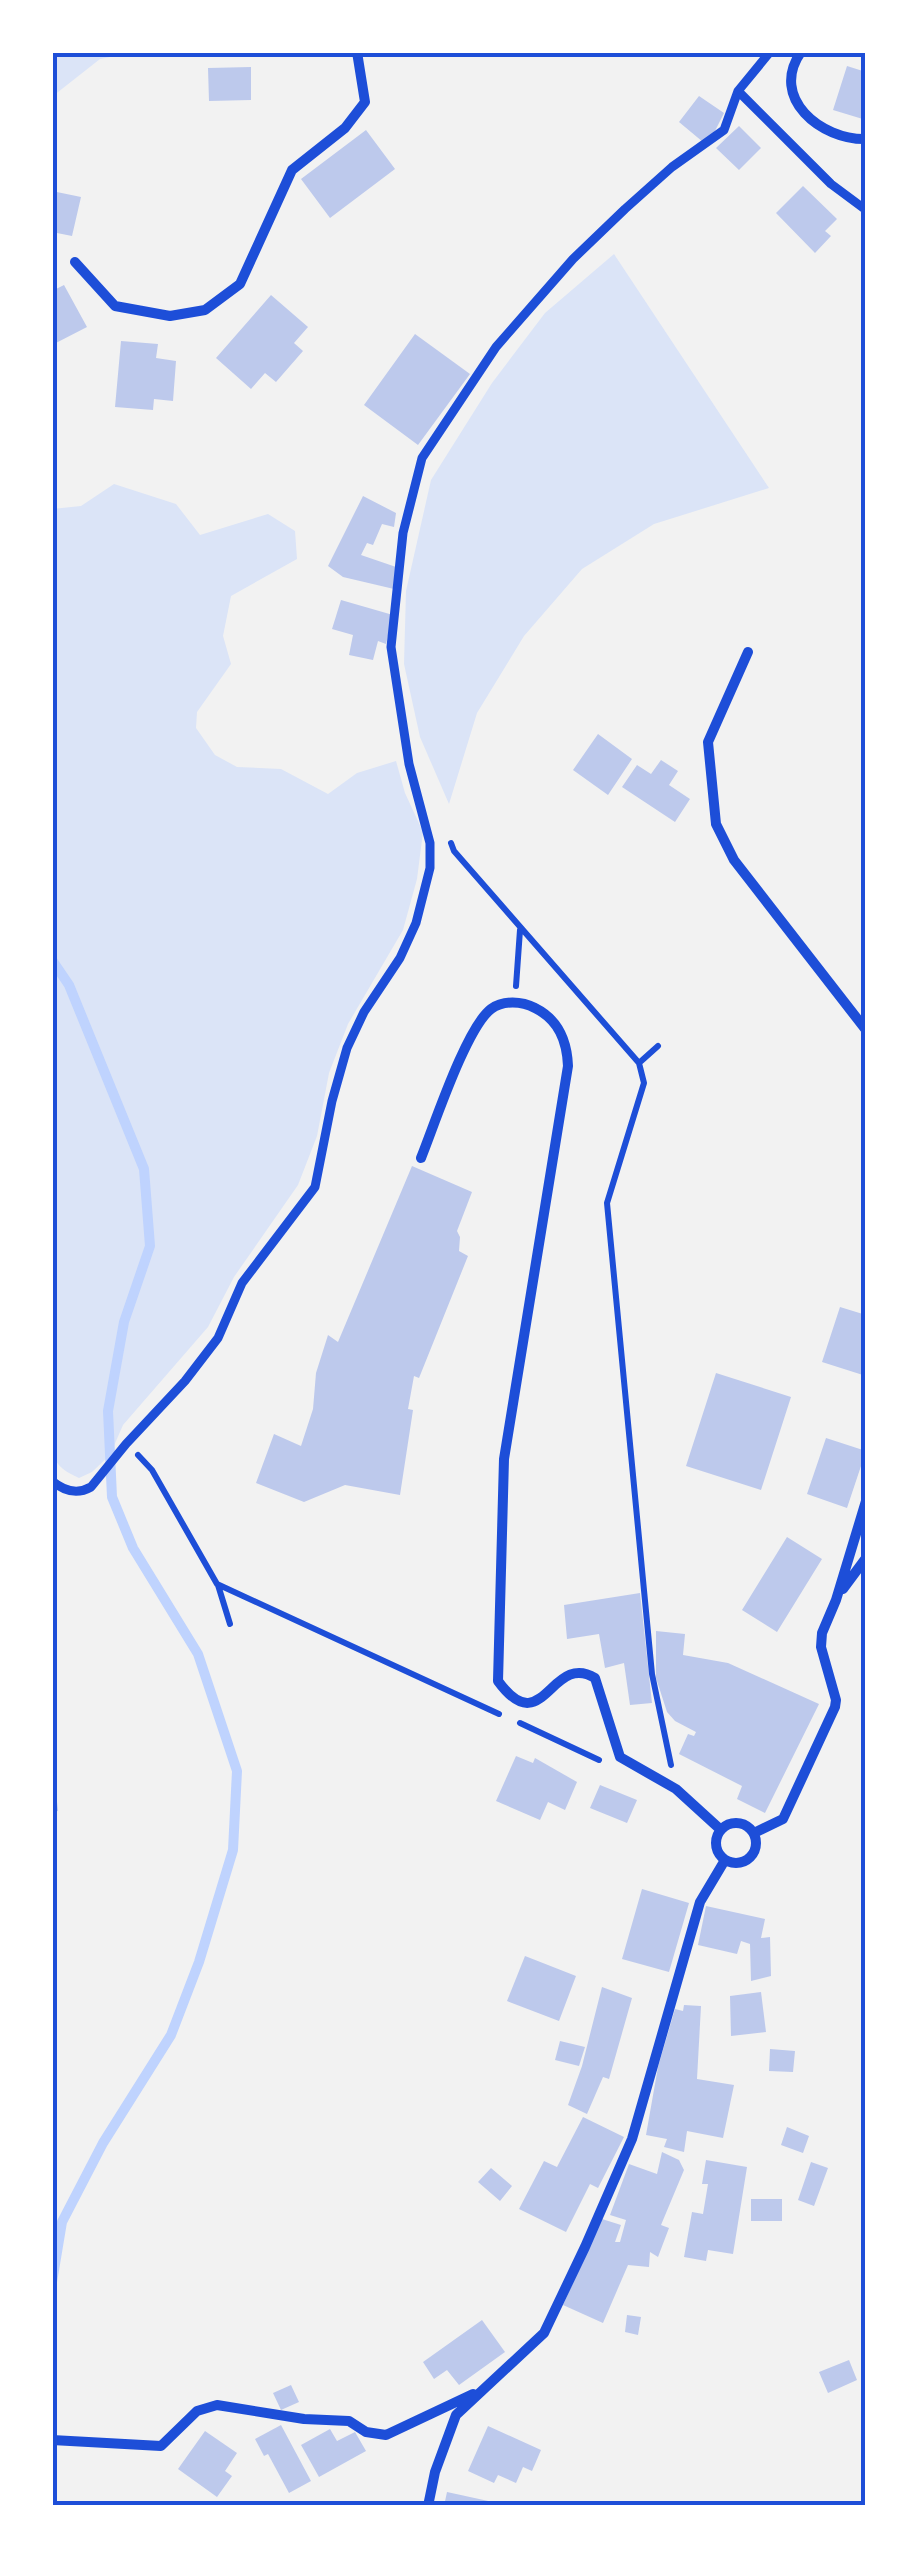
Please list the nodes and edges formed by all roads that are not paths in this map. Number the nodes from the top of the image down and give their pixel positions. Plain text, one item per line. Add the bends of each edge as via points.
1 (357, 52) edge
2 (770, 52) edge
3 (801, 52) edge
4 (738, 92) junction
5 (866, 139) edge
6 (866, 210) edge
7 (75, 262) dead end
8 (748, 652) dead end
9 (866, 1030) edge
10 (421, 1158) dead end
11 (52, 1482) edge
12 (866, 1500) edge
13 (866, 1558) edge
14 (836, 1600) junction
15 (721, 1830) junction
16 (754, 1833) junction
17 (725, 1860) junction
18 (478, 2392) junction
19 (52, 2440) edge
20 (428, 2506) edge

1 - 7 street via 366,102 292,170 240,284 205,310 170,316 115,306
2 - 4 street
3 - 5 street via 791,74 795,102 817,126
4 - 6 street via 830,184
4 - 11 street via 724,130 672,167 572,259 496,347 422,458 404,533 391,648 409,764 430,842 416,923 348,1048 316,1187 242,1283 218,1338 99,1480 84,1491
8 - 9 street via 708,742 716,824 734,860
10 - 15 street via 489,1010 515,1002 533,1006 559,1028 568,1066 504,1459 498,1682 527,1703 572,1672 595,1678 620,1757 676,1789
12 - 14 street
13 - 14 street
14 - 16 street via 821,1647 834,1707 782,1819
15 - 16 street via 738,1823
15 - 17 street via 716,1842
16 - 17 street via 750,1858
17 - 18 street via 700,1902 632,2139 565,2290 544,2334
18 - 19 street via 386,2435 350,2421 217,2406 197,2411 161,2446
18 - 20 street via 456,2415

